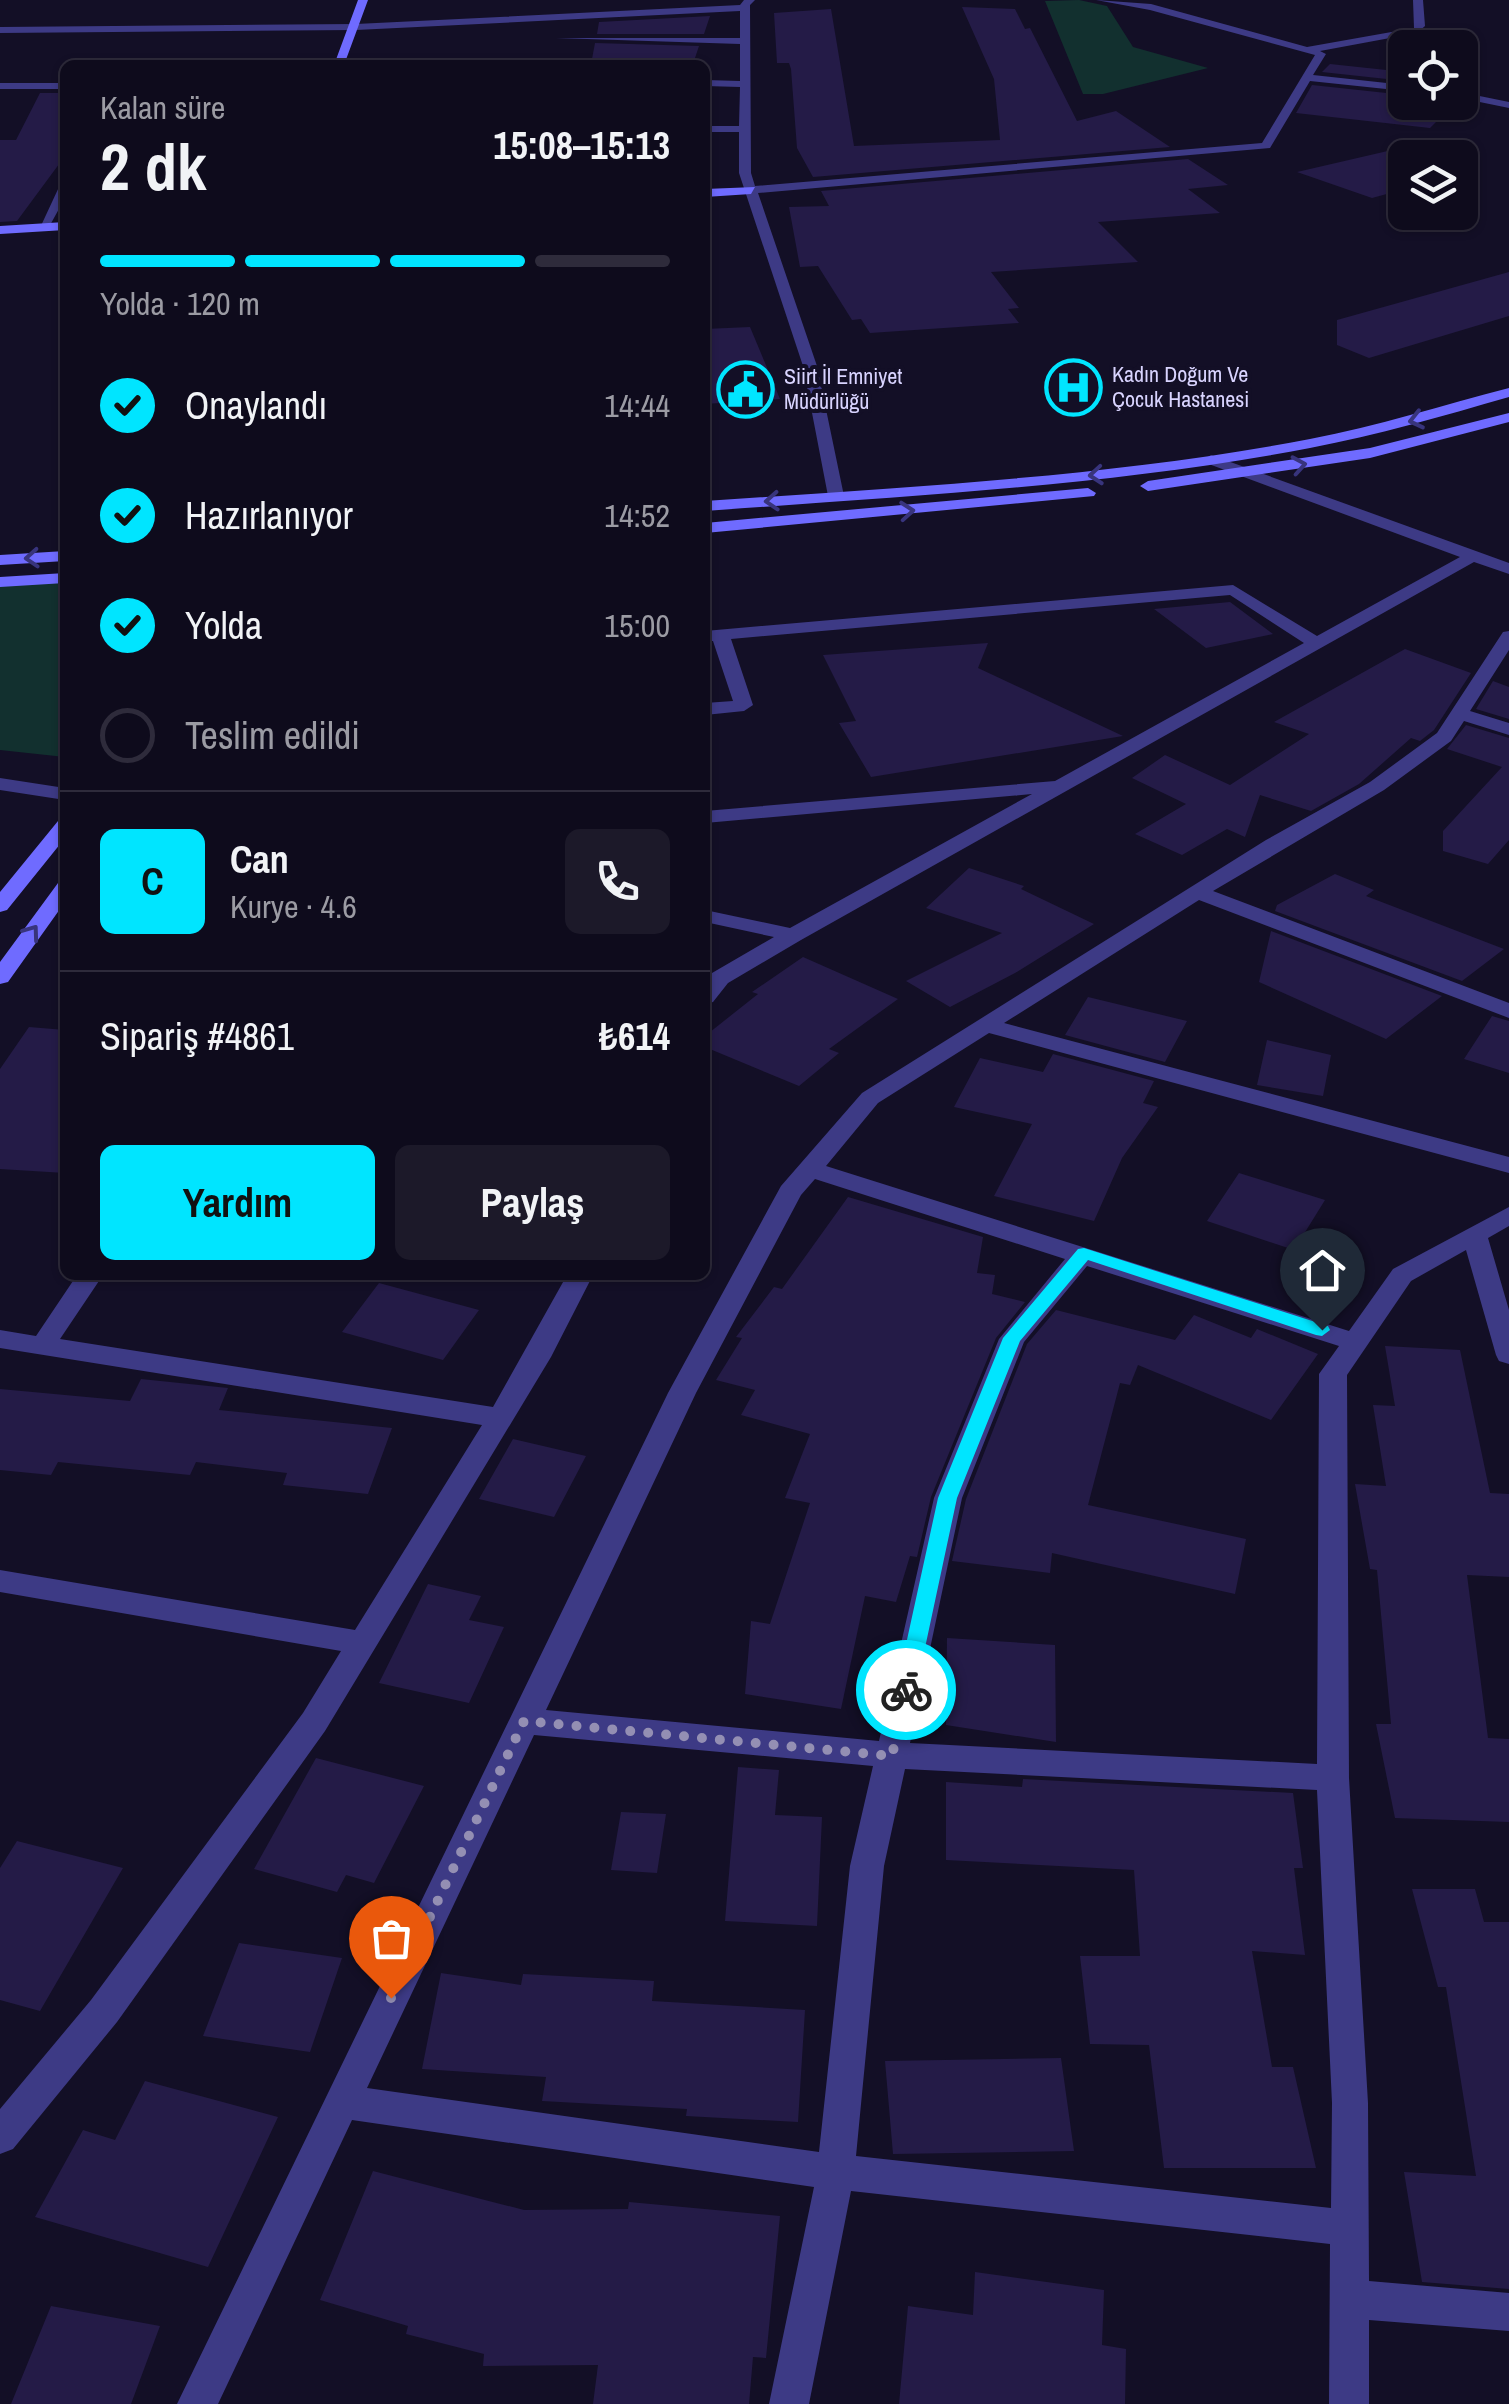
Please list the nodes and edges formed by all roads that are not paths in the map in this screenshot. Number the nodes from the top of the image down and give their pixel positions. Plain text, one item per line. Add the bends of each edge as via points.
1 (363, 0) edge
2 (1101, 0) edge
3 (1418, 0) edge
4 (748, 4) edge
5 (356, 27) junction
6 (0, 30) edge
7 (561, 38) dead end
8 (745, 42) junction
9 (1307, 50) junction
10 (341, 60) edge
11 (1307, 78) junction
12 (710, 83) edge
13 (745, 84) junction
14 (0, 86) edge
15 (60, 86) edge
16 (1388, 86) edge
17 (1478, 99) edge
18 (1509, 106) edge
19 (710, 129) edge
20 (745, 129) junction
21 (751, 190) junction
22 (710, 193) edge
23 (60, 196) edge
24 (60, 226) edge
25 (42, 227) junction
26 (0, 230) edge
27 (1509, 392) edge
28 (1509, 417) edge
29 (1210, 460) junction
30 (1249, 474) junction
31 (836, 496) junction
32 (710, 506) edge
33 (710, 528) edge
34 (60, 556) edge
35 (1473, 556) junction
36 (0, 560) edge
37 (1509, 569) edge
38 (60, 578) edge
39 (0, 582) edge
40 (713, 635) edge
41 (1509, 636) edge
42 (1317, 644) junction
43 (710, 709) edge
44 (1459, 713) junction
45 (1509, 729) edge
46 (0, 784) edge
47 (1061, 786) junction
48 (60, 793) edge
49 (710, 818) edge
50 (60, 831) edge
51 (1196, 892) junction
52 (60, 894) edge
53 (0, 906) edge
54 (710, 917) edge
55 (793, 935) junction
56 (0, 977) edge
57 (710, 991) edge
58 (1509, 1012) edge
59 (986, 1025) junction
60 (1509, 1165) edge
61 (810, 1169) junction
62 (1509, 1215) edge
63 (1474, 1235) junction
64 (1084, 1253) junction
65 (87, 1280) edge
66 (577, 1280) edge
67 (0, 1339) edge
68 (1356, 1342) junction
69 (42, 1345) junction
70 (1509, 1354) edge
71 (501, 1418) junction
72 (0, 1581) edge
73 (362, 1643) junction
74 (524, 1721) junction
75 (892, 1756) junction
76 (1333, 1778) junction
77 (341, 2101) junction
78 (0, 2136) edge
79 (836, 2172) junction
80 (1350, 2228) junction
81 (1350, 2300) junction
82 (1509, 2312) edge
83 (197, 2404) edge
84 (789, 2404) edge
85 (1349, 2404) edge

1 - 5 main road
2 - 9 street
3 - 9 street via 1417,30
4 - 5 street
4 - 8 street
5 - 6 street
5 - 10 main road
7 - 8 street
8 - 13 street
9 - 11 street via 1321,54
11 - 16 street
11 - 21 street via 1266,146
12 - 13 street
13 - 20 street
14 - 15 street
17 - 18 street
19 - 20 street
20 - 21 street
21 - 22 main road
21 - 31 street via 810,366
23 - 25 street
24 - 25 main road
25 - 26 main road
27 -> 29 main road via 1310,445
30 -> 28 main road via 1370,453
29 - 30 street
29 -> 31 main road
33 -> 30 main road
30 - 35 street
31 -> 32 main road
34 -> 36 main road
35 - 37 street
35 - 42 street
38 - 39 main road
40 - 42 street via 1233,590
40 - 43 street via 744,706
41 - 44 street
42 - 47 street
44 - 45 street
44 - 51 street via 1444,737 1377,786
46 - 48 street
47 - 49 street
47 - 55 street
50 - 53 main road
51 - 58 street
51 - 59 street
56 -> 52 main road
54 - 55 street
55 - 57 street
59 - 60 street
59 - 61 street via 870,1098
61 - 64 street
61 - 74 street via 790,1192 682,1394
62 - 63 street
63 - 68 street via 1402,1274
63 - 70 street
64 - 68 street
64 - 75 street via 1012,1338 948,1498
65 - 69 street
66 - 71 street
67 - 69 street
68 - 76 street via 1333,1374
69 - 71 street
71 - 73 street
72 - 73 street
73 - 78 street via 314,1722 104,2011
74 - 75 street
74 - 77 street
75 - 76 street
75 - 79 street via 867,1866
76 - 80 street
77 - 79 street
77 - 83 street
79 - 80 street
79 - 84 street
80 - 81 street
81 - 82 street
81 - 85 street

